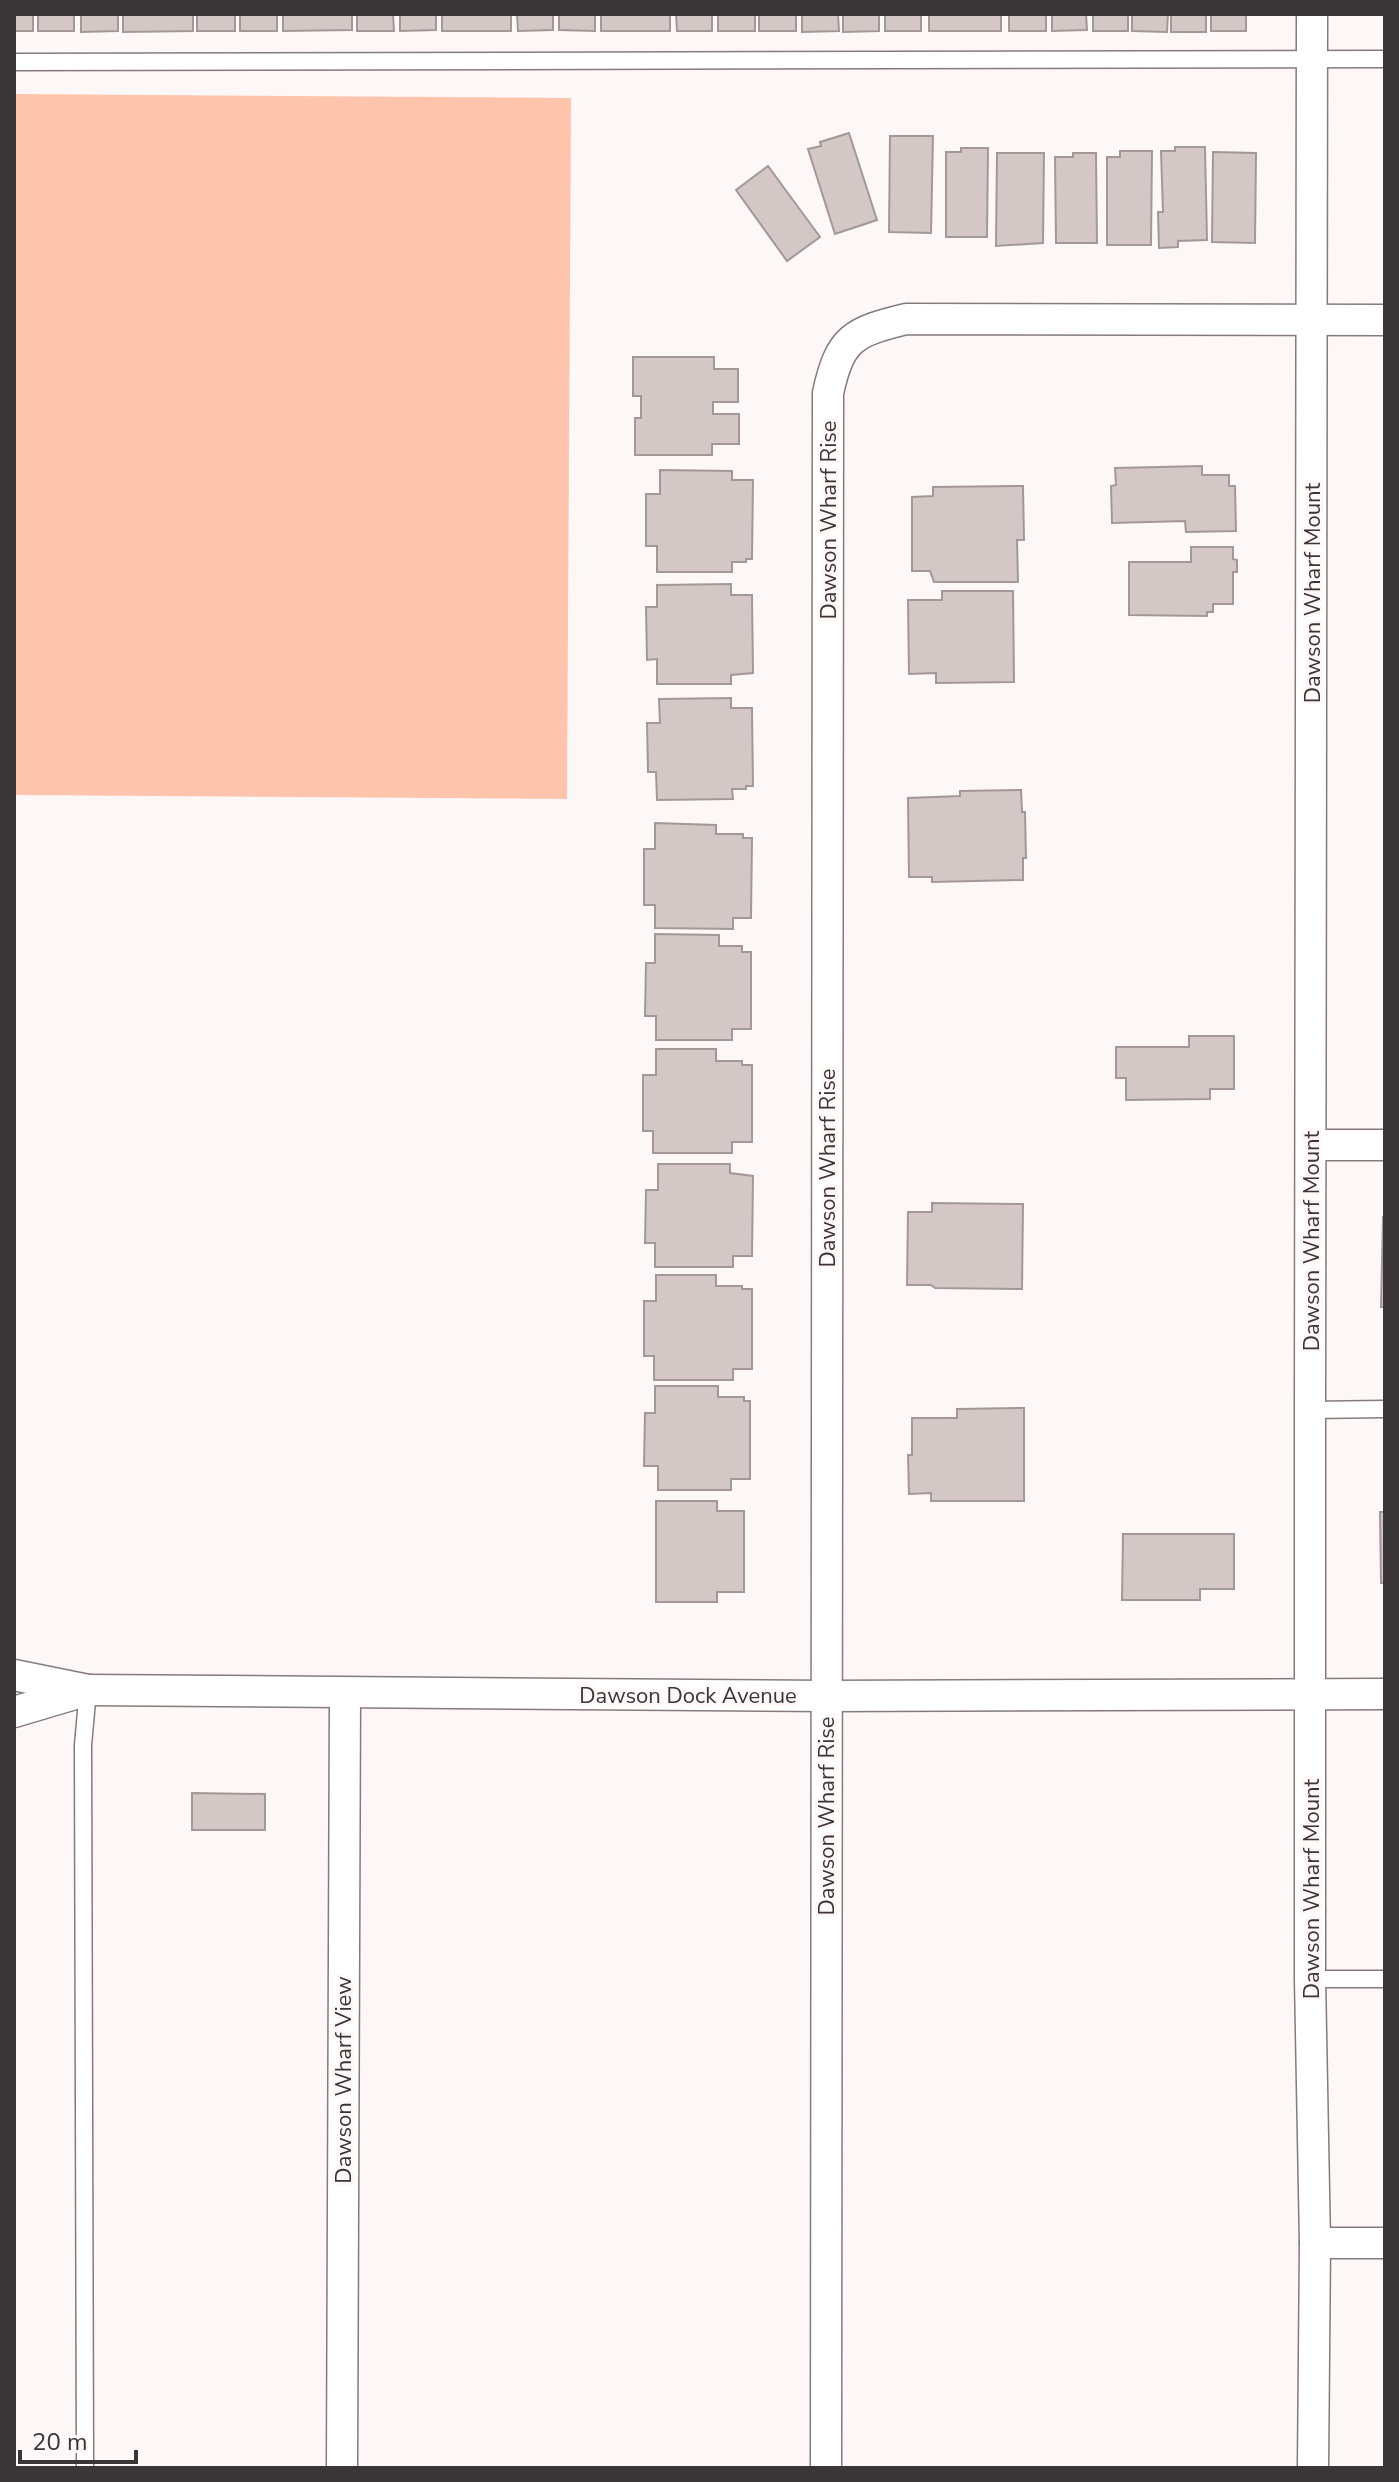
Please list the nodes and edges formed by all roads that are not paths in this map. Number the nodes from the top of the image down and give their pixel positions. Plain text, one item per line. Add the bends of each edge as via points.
1 (1312, 14) edge
2 (1312, 58) junction
3 (1385, 59) edge
4 (14, 62) edge
5 (1312, 320) junction
6 (1385, 320) edge
7 (1311, 1145) junction
8 (1385, 1145) edge
9 (1385, 1409) edge
10 (1310, 1410) junction
11 (14, 1675) edge
12 (88, 1690) junction
13 (345, 1693) junction
14 (1311, 1693) junction
15 (1385, 1694) edge
16 (826, 1696) junction
17 (14, 1712) edge
18 (1310, 1979) junction
19 (1385, 1979) edge
20 (1315, 2243) junction
21 (1385, 2243) edge
22 (85, 2468) edge
23 (342, 2468) edge
24 (826, 2468) edge
25 (1313, 2468) edge

1 - 2 street, Dawson Wharf Mount
2 - 3 lane
2 - 4 lane
2 - 5 street, Dawson Wharf Mount
5 - 6 street, Dawson Wharf Rise
5 - 7 street, Dawson Wharf Mount
5 - 16 street, Dawson Wharf Rise via 906,319 853,336 835,363 828,393
7 - 8 street
7 - 10 street, Dawson Wharf Mount
9 - 10 lane
10 - 14 street, Dawson Wharf Mount
11 - 12 street, Dawson Dock Avenue
12 - 13 street, Dawson Dock Avenue
12 - 17 street, Dawson Dock Avenue
12 - 22 lane via 83,1745
13 - 16 street, Dawson Dock Avenue
13 - 23 street, Dawson Wharf View
14 - 15 street, Dawson Dock Avenue
14 - 16 street, Dawson Dock Avenue
14 - 18 street, Dawson Wharf Mount
16 - 24 street, Dawson Wharf Rise
18 - 19 lane
18 - 20 street, Dawson Wharf Mount
20 - 21 street
20 - 25 street, Dawson Wharf Mount

